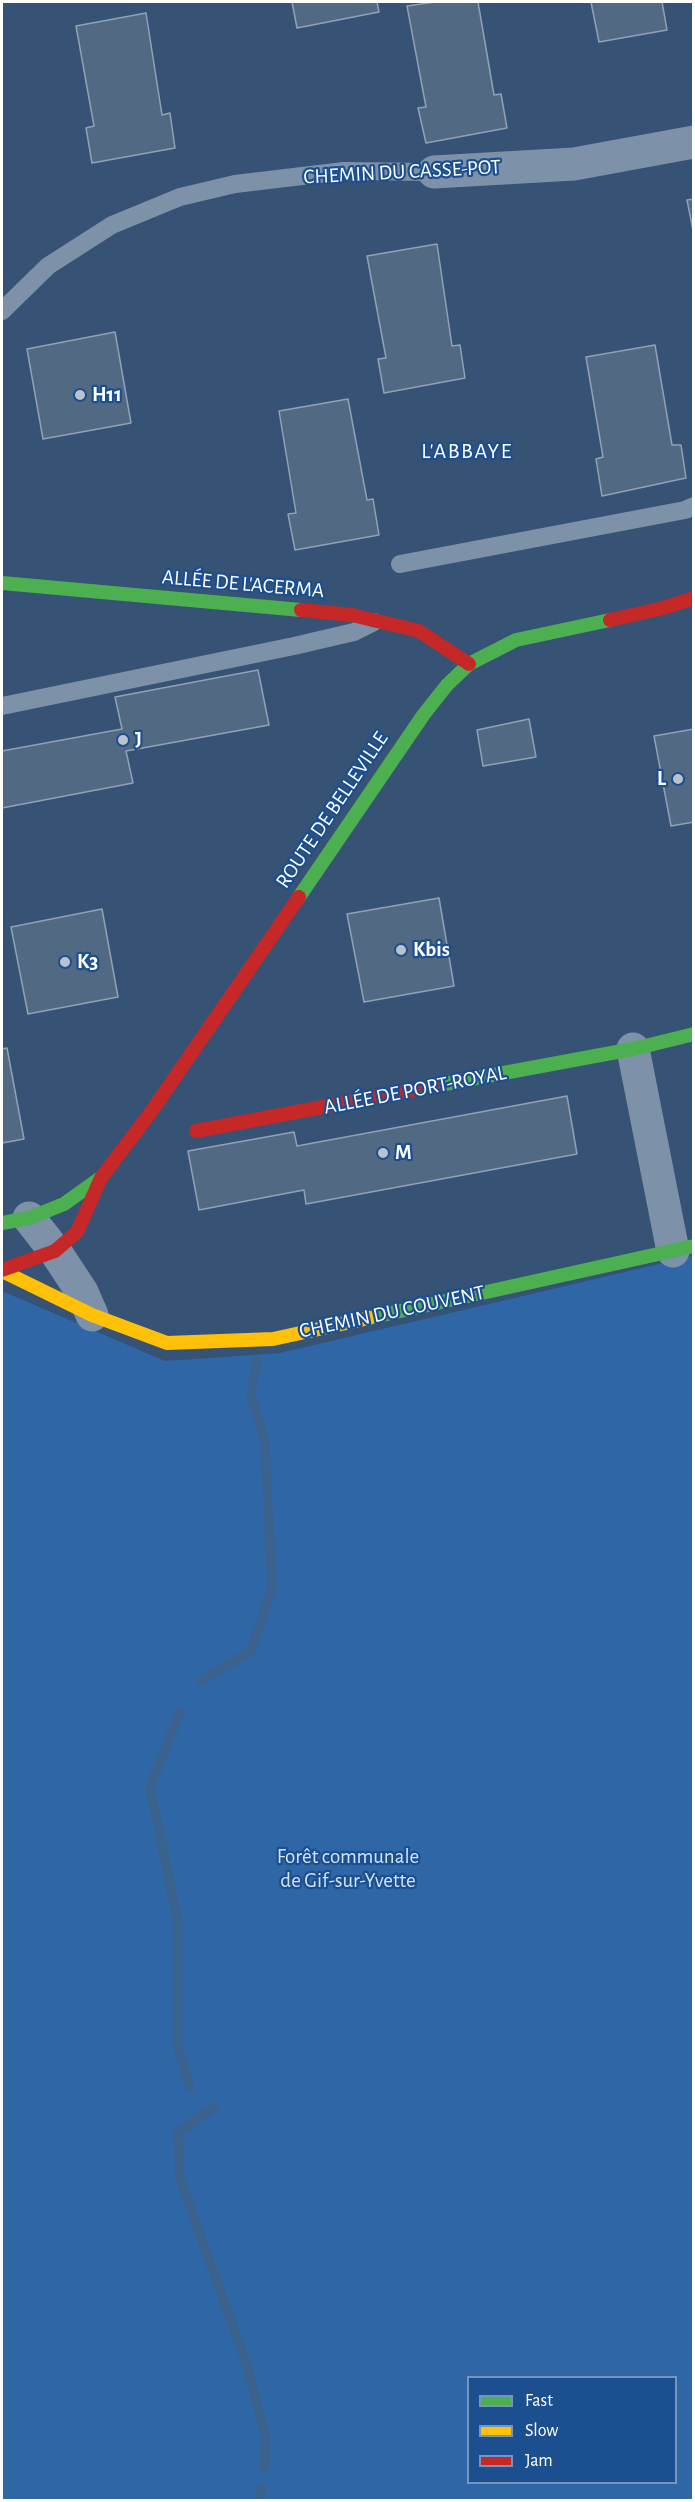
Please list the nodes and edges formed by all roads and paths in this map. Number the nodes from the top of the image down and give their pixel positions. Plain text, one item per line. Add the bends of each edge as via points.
1 (693, 142) edge
2 (434, 172) joint
3 (2, 311) edge
4 (693, 506) edge
5 (400, 564) dead end
6 (2, 583) edge
7 (693, 598) edge
8 (376, 621) junction
9 (469, 664) junction
10 (2, 706) edge
11 (693, 1034) edge
12 (633, 1049) junction
13 (196, 1131) dead end
14 (100, 1178) junction
15 (15, 1220) edge
16 (66, 1242) junction
17 (683, 1249) edge
18 (2, 1270) edge
19 (87, 1304) junction

1 - 2 street, CHEMIN DU CASSE-POT via 574,164
2 - 3 lane, CHEMIN DU CASSE-POT via 344,171 235,184 180,197 112,225 57,260
4 - 5 lane
6 - 8 street, ALLÉE DE L'ACERMA via 352,615
7 - 9 street, ROUTE DE BELLEVILLE via 516,640
8 - 9 street, ALLÉE DE L'ACERMA via 419,631
8 - 10 lane via 354,632 294,646
9 - 14 street, ROUTE DE BELLEVILLE via 424,714 151,1112
11 - 12 street, ALLÉE DE PORT-ROYAL
12 - 13 street, ALLÉE DE PORT-ROYAL
12 - 17 street
14 - 15 street, ROUTE DE BELLEVILLE via 64,1204
14 - 16 street, ROUTE DE BELLEVILLE
15 - 16 street
16 - 18 street
16 - 19 street
17 - 19 street, CHEMIN DU COUVENT via 273,1339 167,1343
18 - 19 street, CHEMIN DU COUVENT

